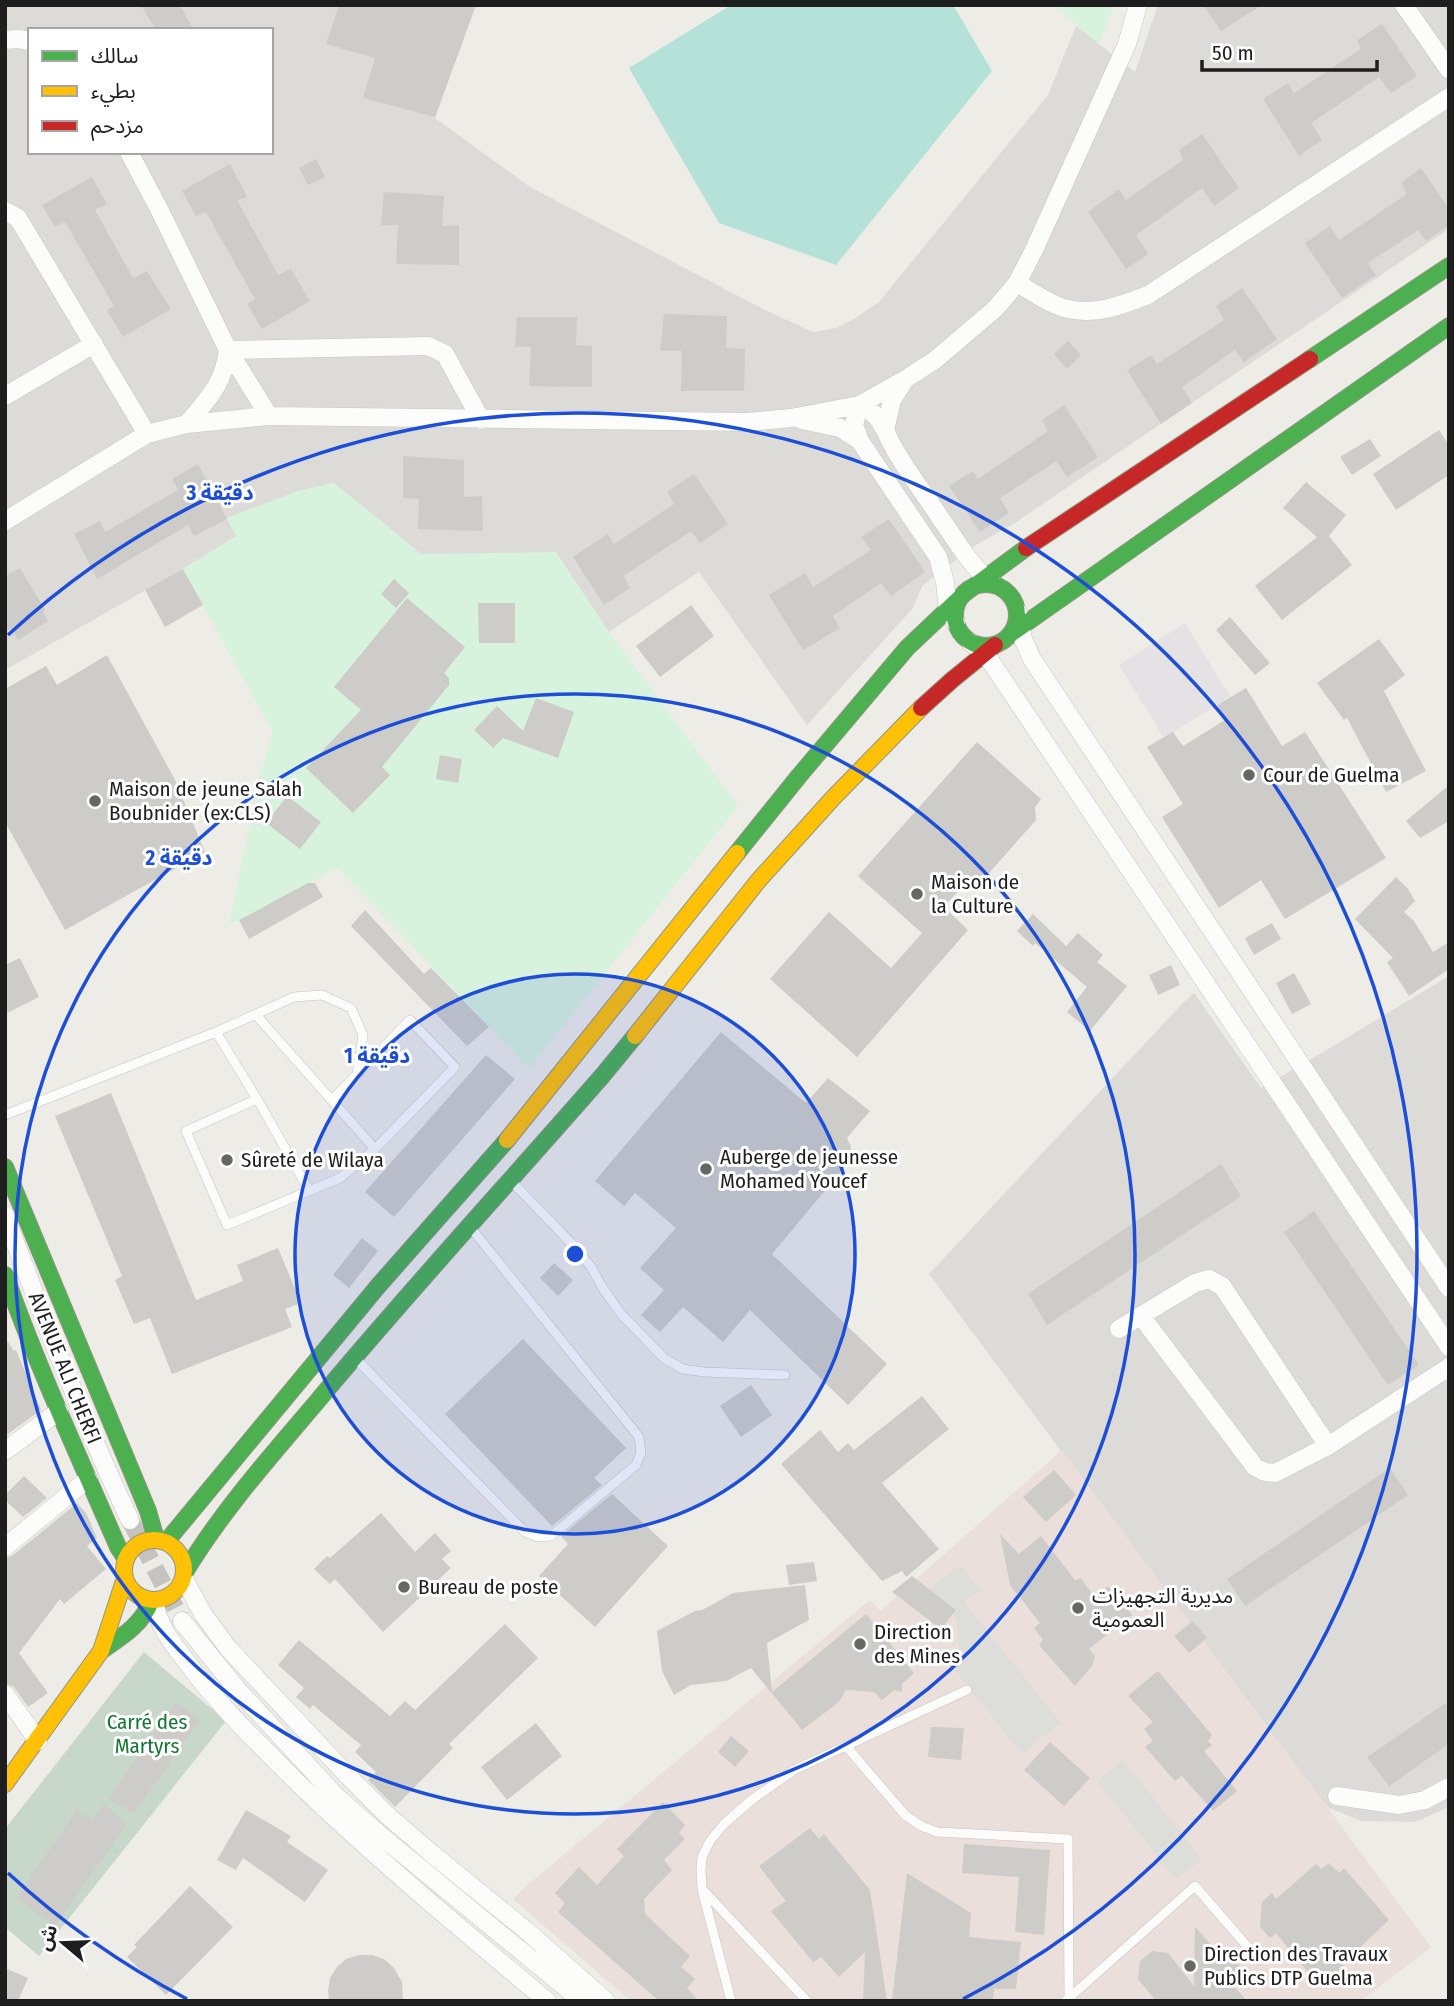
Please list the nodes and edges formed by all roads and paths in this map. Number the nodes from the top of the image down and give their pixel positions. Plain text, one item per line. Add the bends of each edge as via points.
1 (1138, 5) edge
2 (1404, 5) edge
3 (5, 40) edge
4 (28, 41) edge
5 (1449, 70) edge
6 (1449, 97) edge
7 (130, 154) edge
8 (5, 211) edge
9 (1449, 266) edge
10 (1017, 284) junction
11 (1449, 326) edge
12 (94, 344) junction
13 (228, 350) junction
14 (904, 380) junction
15 (5, 396) edge
16 (859, 405) junction
17 (269, 416) junction
18 (791, 418) junction
19 (481, 420) junction
20 (187, 424) junction
21 (885, 430) junction
22 (147, 434) junction
23 (860, 441) junction
24 (5, 521) edge
25 (990, 582) junction
26 (952, 617) junction
27 (1017, 624) junction
28 (970, 642) joint
29 (990, 649) junction
30 (256, 1015) junction
31 (216, 1032) junction
32 (356, 1076) junction
33 (257, 1099) junction
34 (332, 1100) junction
35 (5, 1115) edge
36 (375, 1149) junction
37 (5, 1167) edge
38 (510, 1180) junction
39 (309, 1190) junction
40 (5, 1215) edge
41 (469, 1225) junction
42 (5, 1275) edge
43 (1449, 1288) edge
44 (10, 1306) edge
45 (1141, 1316) junction
46 (1119, 1329) dead end
47 (1449, 1347) edge
48 (353, 1357) junction
49 (1449, 1367) edge
50 (785, 1375) dead end
51 (59, 1411) junction
52 (1328, 1446) junction
53 (5, 1451) edge
54 (88, 1479) junction
55 (130, 1520) tunnel mouth
56 (161, 1541) junction
57 (5, 1547) edge
58 (126, 1559) junction
59 (184, 1576) junction
60 (125, 1577) junction
61 (153, 1601) junction
62 (182, 1621) tunnel mouth
63 (101, 1651) junction
64 (967, 1690) dead end
65 (5, 1694) edge
66 (38, 1741) junction
67 (846, 1746) junction
68 (5, 1784) edge
69 (1449, 1787) edge
70 (1338, 1796) dead end
71 (702, 1889) junction
72 (1259, 1960) dead end
73 (1067, 1999) edge
74 (547, 2001) edge
75 (582, 2001) edge
76 (606, 2001) edge
77 (732, 2001) edge
78 (807, 2001) edge

1 - 10 street via 1127,44
2 - 5 street
3 - 4 street
6 - 10 street via 1148,295 1115,308 1087,312 1060,307
7 - 13 street
8 - 12 street via 18,218
9 - 25 street via 1017,555
10 - 14 street via 966,336
11 - 27 street
12 - 15 street
12 - 22 street
13 - 17 street
13 - 19 street via 428,346 445,354
13 - 20 street via 220,383
14 - 16 street
14 - 21 street via 892,400
16 - 18 street
16 - 21 street via 880,418
16 - 23 street via 854,425
17 - 19 street
17 - 20 street
18 - 19 street via 706,423
18 - 23 street via 839,428
20 - 22 street
21 - 25 street via 960,546
22 - 24 street
23 - 26 street via 939,557
25 - 26 street via 965,593
25 - 27 street via 1012,597
26 - 28 street
26 - 56 street via 907,648 513,1134
27 - 29 street via 1004,641
27 - 43 street via 1032,659
28 - 29 street
29 - 38 street via 912,717 784,851 593,1087
29 - 47 street
30 - 31 lane
30 - 32 lane via 294,997 322,995 351,1008 363,1035
30 - 34 lane
31 - 33 lane
31 - 35 lane
32 - 34 lane
32 - 36 lane via 410,1020 455,1067
33 - 39 lane
33 - 39 lane via 186,1130 227,1225
34 - 36 lane
36 - 39 lane via 340,1178
37 - 56 street
38 - 41 street
38 - 50 lane via 573,1245 622,1315 665,1359 682,1369 704,1372
40 - 55 street, AVENUE ALI CHERFI
41 - 48 street
41 - 48 lane via 639,1437 641,1453 636,1465 551,1536 538,1537 525,1532
42 - 44 street
44 - 51 street
45 - 46 street
45 - 52 street via 1255,1467 1275,1473
45 - 52 street via 1195,1283 1209,1279 1222,1286
48 - 59 street via 232,1504
49 - 52 street
51 - 53 street
51 - 54 street
54 - 57 street
54 - 58 street
56 - 58 street via 138,1544
56 - 59 street via 181,1554
58 - 60 street
59 - 61 street via 173,1595
59 - 76 street via 203,1614 228,1648 350,1778
60 - 61 street via 134,1594
60 - 63 street
61 - 63 street via 139,1622
61 - 74 street via 165,1633 240,1727 373,1854
62 - 75 street via 236,1688 337,1797
63 - 66 street
64 - 67 lane
65 - 66 street
66 - 68 street
67 - 71 lane via 794,1770 724,1824 702,1857
67 - 73 lane via 905,1815 921,1826 937,1832 1068,1839
69 - 70 street via 1425,1800 1399,1805
71 - 77 lane
71 - 78 lane
72 - 73 lane via 1195,1886

